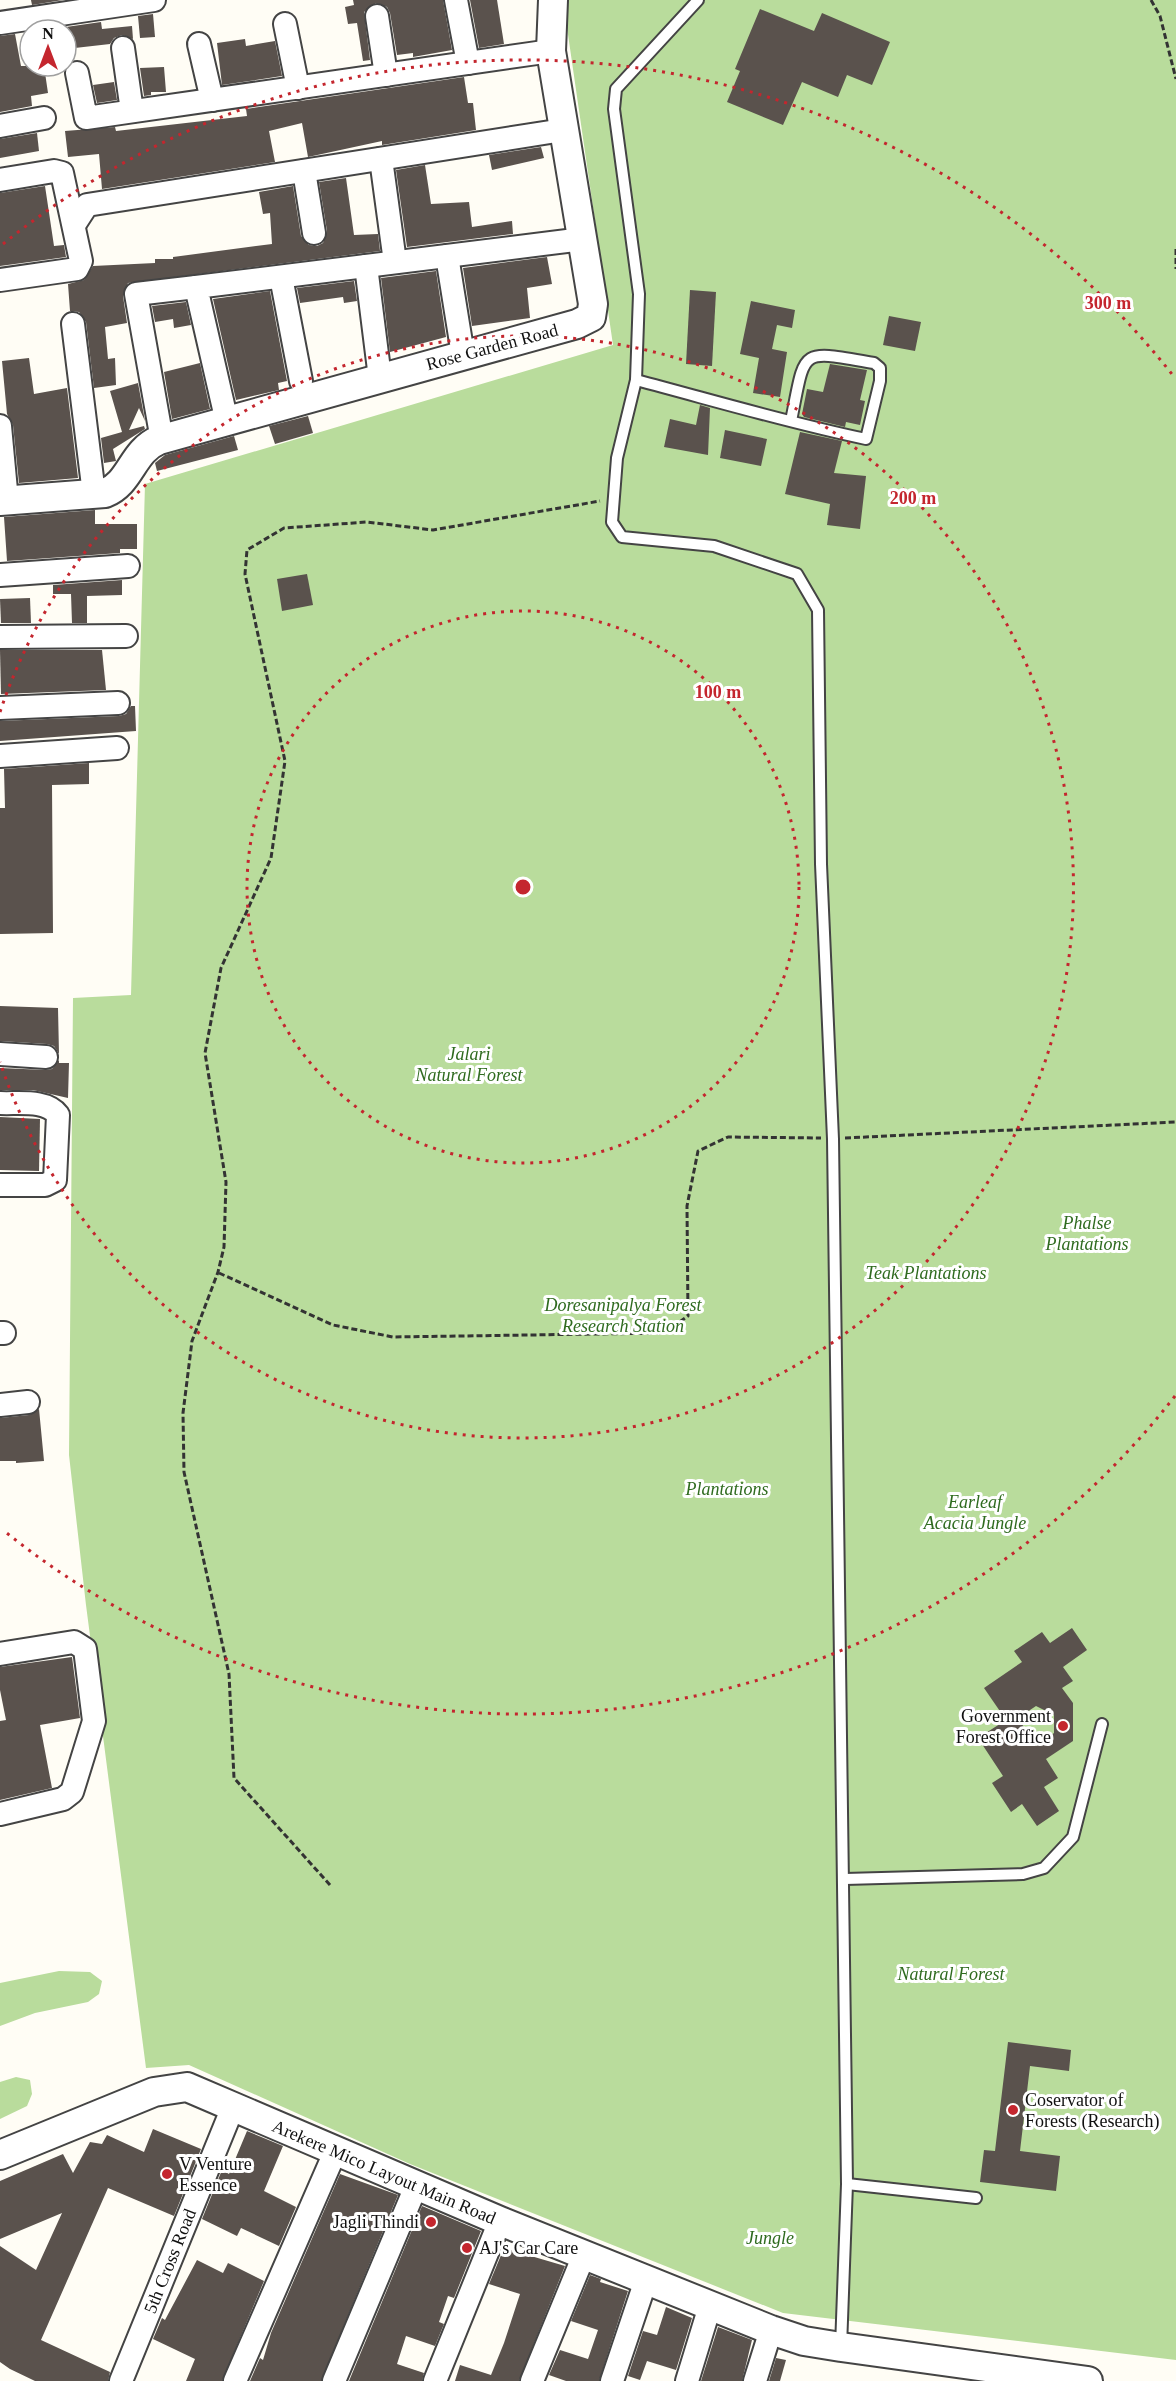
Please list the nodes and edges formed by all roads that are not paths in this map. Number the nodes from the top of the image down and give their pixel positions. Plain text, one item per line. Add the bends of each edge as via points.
1 (154, 0) edge
2 (456, 0) edge
3 (553, 0) edge
4 (698, 0) edge
5 (377, 16) dead end
6 (0, 23) edge
7 (285, 24) dead end
8 (199, 44) dead end
9 (123, 48) dead end
10 (551, 51) junction
11 (468, 63) junction
12 (386, 75) junction
13 (78, 78) edge
14 (298, 88) junction
15 (212, 100) junction
16 (132, 111) junction
17 (44, 118) dead end
18 (0, 126) edge
19 (563, 130) junction
20 (381, 159) junction
21 (304, 171) junction
22 (0, 180) edge
23 (74, 225) junction
24 (314, 233) dead end
25 (583, 239) junction
26 (447, 256) junction
27 (395, 262) junction
28 (366, 266) junction
29 (281, 277) junction
30 (0, 280) edge
31 (196, 287) junction
32 (73, 324) dead end
33 (463, 355) junction
34 (380, 378) junction
35 (636, 380) junction
36 (301, 381) dead end
37 (791, 421) junction
38 (227, 422) junction
39 (0, 426) edge
40 (162, 440) junction
41 (99, 493) junction
42 (4, 501) edge
43 (128, 566) dead end
44 (0, 575) edge
45 (126, 636) dead end
46 (0, 637) edge
47 (118, 703) dead end
48 (0, 708) edge
49 (117, 748) dead end
50 (0, 756) edge
51 (0, 1054) edge
52 (46, 1057) dead end
53 (0, 1103) edge
54 (0, 1185) edge
55 (28, 1402) dead end
56 (0, 1405) edge
57 (0, 1654) edge
58 (1102, 1724) dead end
59 (0, 1814) edge
60 (845, 1879) junction
61 (233, 2107) junction
62 (336, 2150) junction
63 (0, 2156) edge
64 (417, 2184) junction
65 (847, 2184) junction
66 (976, 2198) dead end
67 (500, 2221) junction
68 (584, 2255) junction
69 (646, 2280) junction
70 (710, 2306) junction
71 (771, 2330) junction
72 (841, 2347) junction
73 (121, 2381) edge
74 (236, 2381) edge
75 (334, 2381) edge
76 (435, 2381) edge
77 (532, 2381) edge
78 (612, 2381) edge
79 (687, 2381) edge
80 (755, 2381) edge
81 (1088, 2381) edge

1 - 6 street
2 - 11 street
3 - 10 street, Rose Garden Road
4 - 35 lane via 616,89 614,109 639,294
5 - 12 street
7 - 14 street
8 - 15 street
9 - 16 street
10 - 11 street
10 - 19 street, Rose Garden Road
11 - 12 street
12 - 14 street
13 - 16 street via 86,118
14 - 15 street
15 - 16 street
17 - 18 street
19 - 20 street
19 - 25 street, Rose Garden Road
20 - 21 street
20 - 27 street
21 - 23 street via 87,205
21 - 24 street
22 - 23 street via 62,173
23 - 30 street via 81,261 77,269
25 - 26 street
25 - 33 street, Rose Garden Road via 593,304 591,317
26 - 27 street
26 - 33 street
27 - 28 street
28 - 29 street
28 - 34 street
29 - 31 street
29 - 36 street
31 - 38 street
31 - 40 street via 136,294
32 - 41 street
33 - 34 street, Rose Garden Road
34 - 38 street, Rose Garden Road
35 - 37 lane
35 - 60 lane via 617,458 612,522 622,537 714,546 797,574 818,610 821,864 833,1139
37 - 37 lane via 802,366 809,358 821,354 874,363 880,369 866,439
38 - 40 street, Rose Garden Road
39 - 42 street
40 - 41 street, Rose Garden Road via 147,445 138,454 120,485
41 - 42 street
43 - 44 street
45 - 46 street
47 - 48 street
49 - 50 street
51 - 52 street
53 - 54 street via 43,1105 58,1115 55,1180 45,1185
55 - 56 street
57 - 59 street via 80,1644 85,1648 95,1713 72,1792 63,1799
58 - 60 lane via 1072,1837 1044,1868 1023,1874
60 - 65 lane
61 - 62 street, Arekere Mico Layout Main Road
61 - 63 street, Arekere Mico Layout Main Road via 188,2086 175,2087 154,2092
61 - 73 street, 5th Cross Road
62 - 64 street, Arekere Mico Layout Main Road
62 - 74 street
64 - 67 street, Arekere Mico Layout Main Road
64 - 75 street
65 - 66 lane
65 - 72 lane
67 - 68 street, Arekere Mico Layout Main Road
67 - 76 street
68 - 69 street, Arekere Mico Layout Main Road
68 - 77 street
69 - 70 street, Arekere Mico Layout Main Road
69 - 78 street
70 - 71 street, Arekere Mico Layout Main Road
70 - 79 street
71 - 72 street, Arekere Mico Layout Main Road
71 - 80 street
72 - 81 street, Arekere Mico Layout Main Road

